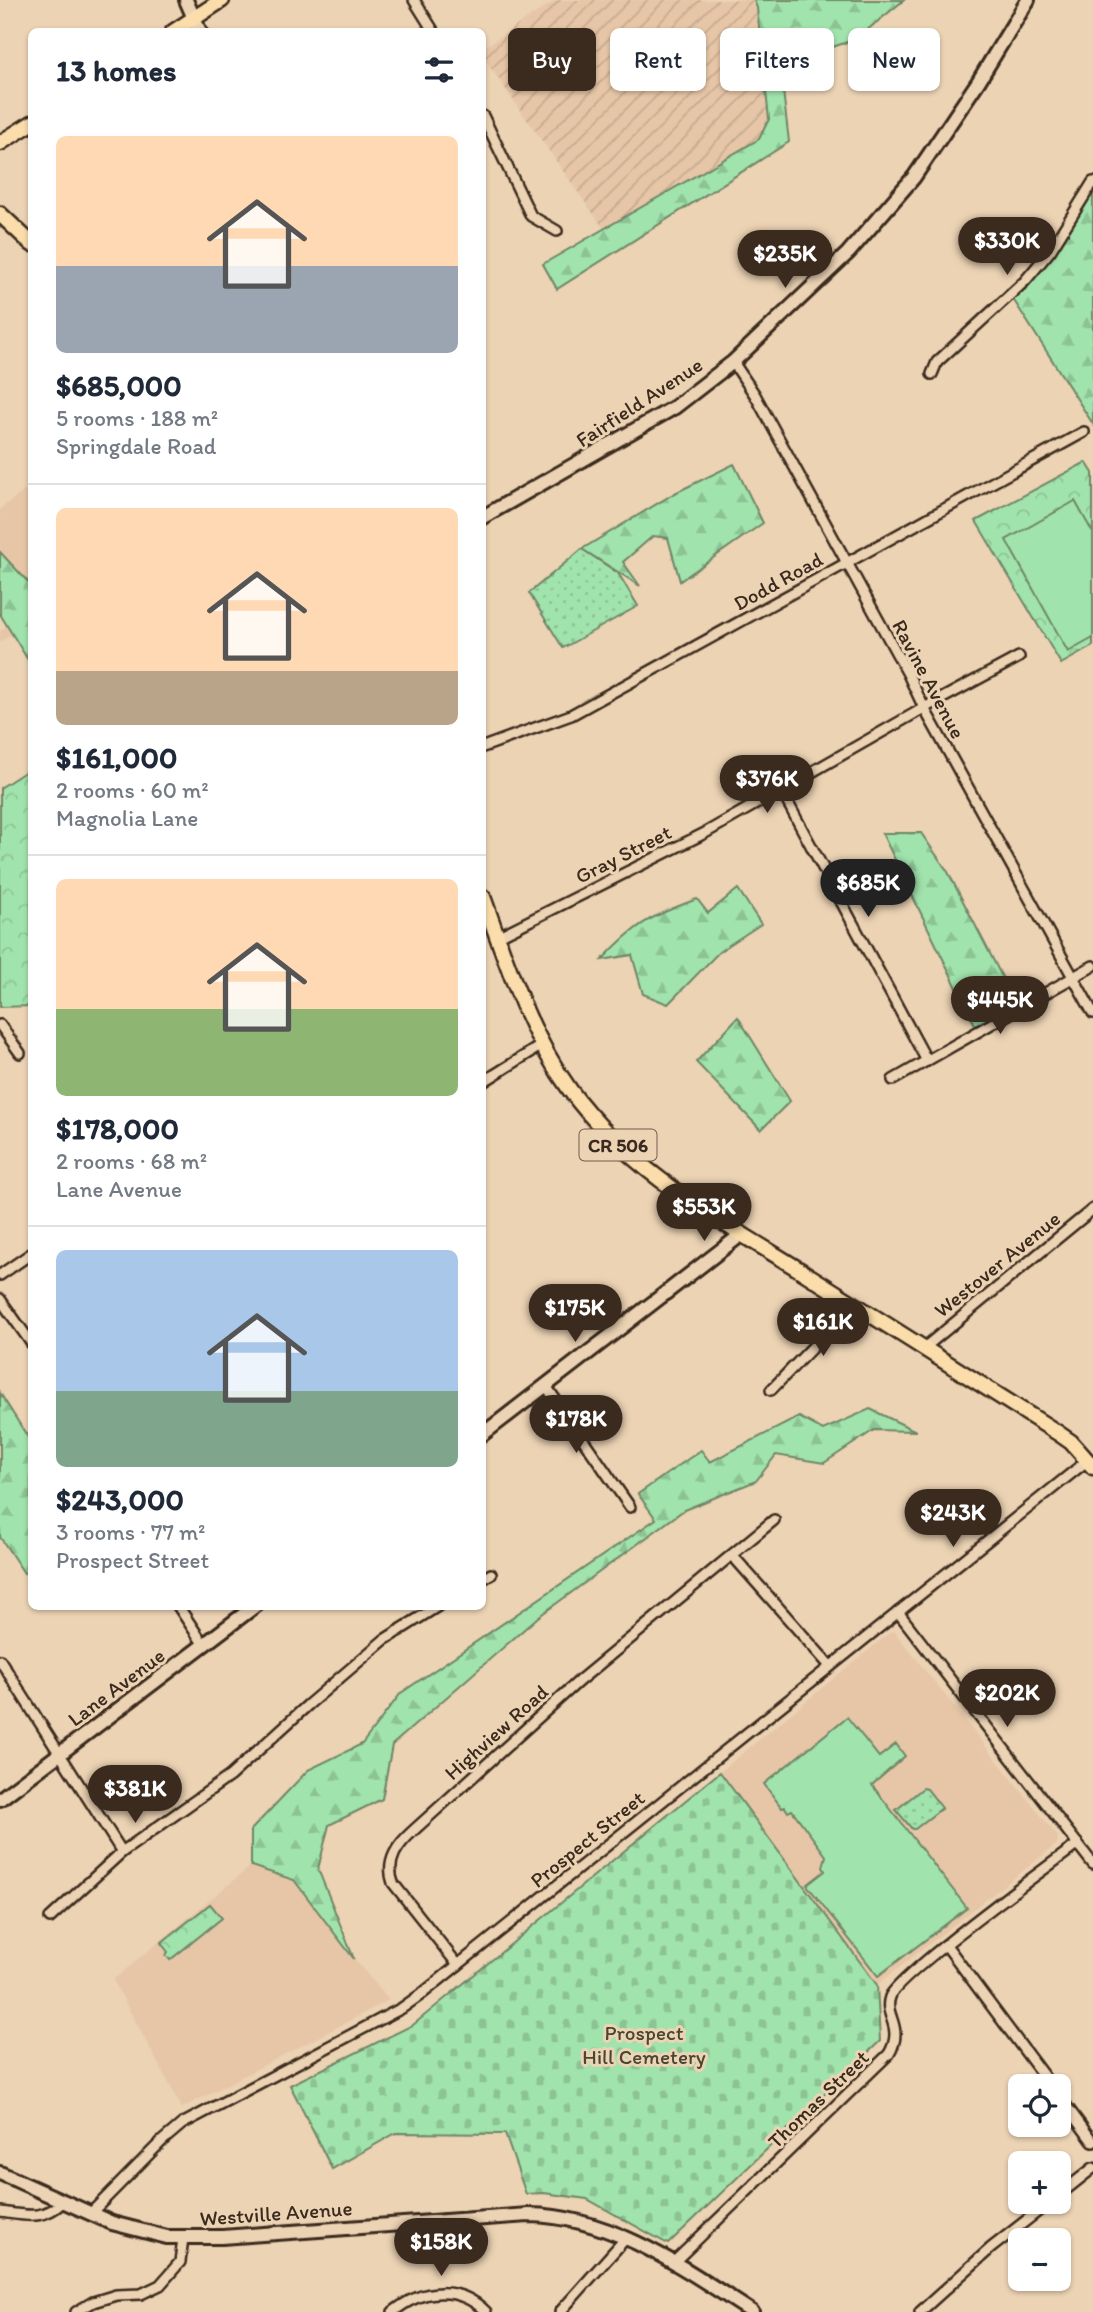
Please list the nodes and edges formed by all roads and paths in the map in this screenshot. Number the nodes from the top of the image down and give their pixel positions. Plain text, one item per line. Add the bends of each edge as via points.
1 (186, 0) edge
2 (222, 0) edge
3 (414, 0) edge
4 (1028, 0) edge
5 (197, 25) edge
6 (431, 28) edge
7 (486, 123) edge
8 (28, 126) edge
9 (0, 143) edge
10 (1093, 182) edge
11 (0, 215) edge
12 (557, 231) dead end
13 (28, 240) edge
14 (733, 362) junction
15 (932, 374) dead end
16 (1084, 432) dead end
17 (486, 515) edge
18 (847, 564) junction
19 (1019, 657) dead end
20 (924, 708) junction
21 (486, 746) edge
22 (781, 790) junction
23 (486, 906) edge
24 (497, 937) junction
25 (1093, 966) edge
26 (1073, 977) junction
27 (1093, 1013) edge
28 (0, 1025) edge
29 (542, 1045) junction
30 (20, 1053) dead end
31 (927, 1061) junction
32 (486, 1080) edge
33 (893, 1080) dead end
34 (1093, 1209) edge
35 (743, 1234) junction
36 (28, 1255) edge
37 (0, 1275) edge
38 (0, 1299) edge
39 (854, 1304) junction
40 (28, 1339) edge
41 (924, 1348) junction
42 (546, 1387) junction
43 (771, 1390) dead end
44 (486, 1432) edge
45 (1090, 1463) edge
46 (631, 1507) dead end
47 (774, 1520) dead end
48 (732, 1555) junction
49 (181, 1610) edge
50 (250, 1610) edge
51 (432, 1610) edge
52 (898, 1612) junction
53 (204, 1645) junction
54 (0, 1660) edge
55 (830, 1666) junction
56 (58, 1754) junction
57 (0, 1799) edge
58 (1078, 1844) junction
59 (122, 1852) junction
60 (1093, 1864) edge
61 (50, 1918) dead end
62 (946, 1945) junction
63 (458, 1965) junction
64 (1042, 2074) edge
65 (1071, 2112) edge
66 (1093, 2142) edge
67 (1093, 2168) edge
68 (0, 2173) edge
69 (1071, 2185) edge
70 (63, 2202) junction
71 (0, 2212) edge
72 (90, 2214) junction
73 (1035, 2214) edge
74 (183, 2238) junction
75 (625, 2239) junction
76 (674, 2262) junction
77 (76, 2312) edge
78 (393, 2312) edge
79 (486, 2312) edge
80 (560, 2312) edge
81 (752, 2312) edge
82 (920, 2312) edge

1 - 5 street
2 - 5 main road
3 - 6 street
4 - 14 street, Fairfield Avenue via 914,177 848,253
7 - 12 street via 531,216
8 - 9 main road
10 - 15 street via 1050,251 1025,281 937,362
11 - 13 main road
14 - 17 street, Fairfield Avenue via 675,407
14 - 18 street, Ravine Avenue
16 - 18 street, Dodd Road
18 - 20 street, Ravine Avenue
18 - 21 street, Dodd Road via 571,715
19 - 20 street, Gray Street
20 - 22 street, Gray Street
20 - 26 street, Ravine Avenue
22 - 24 street, Gray Street
22 - 31 street
23 - 24 main road, CR 506
24 - 29 main road, CR 506
25 - 26 street
26 - 27 street, Ravine Avenue
26 - 31 street
28 - 30 street
29 - 32 street
29 - 35 main road, CR 506 via 570,1089 612,1139 668,1186
31 - 33 street
34 - 41 street, Westover Avenue
35 - 39 main road, CR 506
35 - 42 street
36 - 37 street
38 - 40 street
39 - 41 main road, CR 506
39 - 43 street
41 - 45 main road, CR 506 via 1058,1433
42 - 44 street
42 - 46 street
45 - 52 street, Prospect Street
47 - 48 street, Highview Road
48 - 55 street
48 - 63 street, Highview Road via 580,1680 396,1850 389,1873 393,1883
49 - 53 street
50 - 53 street, Lane Avenue
51 - 59 street via 384,1640 230,1776
52 - 55 street, Prospect Street
52 - 58 street
53 - 56 street, Lane Avenue
54 - 56 street
55 - 63 street, Prospect Street
56 - 57 street, Lane Avenue
56 - 59 street
58 - 60 street
58 - 62 street, Thomas Street
59 - 61 street
62 - 64 street
62 - 76 street, Thomas Street via 890,1997 897,2031 889,2054
63 - 72 street, Prospect Street via 402,2008 182,2124
65 - 66 street
67 - 69 street
68 - 70 street, Westville Avenue
70 - 71 street via 38,2216
70 - 72 street, Westville Avenue
72 - 74 street, Westville Avenue via 129,2229
73 - 82 street
74 - 75 street, Westville Avenue via 529,2215 564,2217
74 - 77 street via 180,2262 160,2285 141,2294 93,2302
75 - 76 street, Westville Avenue
75 - 80 street
76 - 81 street, Westville Avenue
78 - 79 street via 415,2298 444,2292 465,2296

